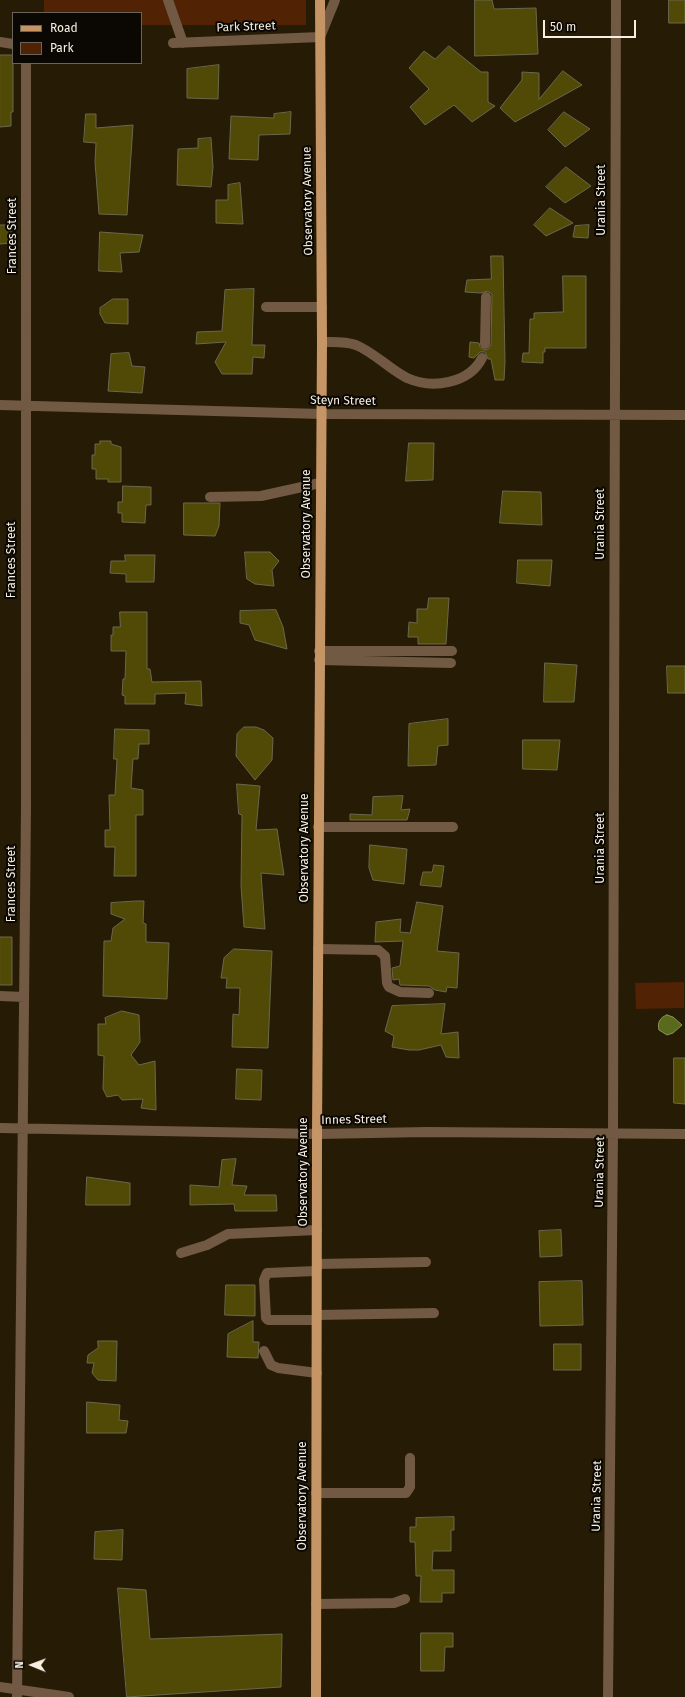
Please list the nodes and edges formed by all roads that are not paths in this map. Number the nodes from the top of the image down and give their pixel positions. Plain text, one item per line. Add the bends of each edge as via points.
1 (168, 0) edge
2 (320, 0) edge
3 (335, 0) edge
4 (616, 0) edge
5 (320, 37) junction
6 (0, 42) edge
7 (12, 44) edge
8 (26, 67) edge
9 (486, 297) dead end
10 (266, 307) dead end
11 (322, 307) junction
12 (322, 342) junction
13 (485, 344) dead end
14 (482, 358) dead end
15 (0, 405) edge
16 (26, 405) junction
17 (321, 414) junction
18 (614, 414) junction
19 (685, 415) edge
20 (320, 483) junction
21 (210, 497) dead end
22 (452, 651) dead end
23 (319, 656) junction
24 (451, 663) dead end
25 (318, 827) junction
26 (453, 828) dead end
27 (318, 949) junction
28 (429, 993) dead end
29 (0, 996) edge
30 (24, 997) junction
31 (0, 1128) edge
32 (23, 1129) junction
33 (613, 1133) junction
34 (317, 1134) junction
35 (685, 1134) edge
36 (317, 1230) junction
37 (182, 1253) dead end
38 (426, 1262) dead end
39 (317, 1268) junction
40 (434, 1313) dead end
41 (316, 1318) junction
42 (264, 1351) dead end
43 (316, 1373) junction
44 (410, 1458) dead end
45 (316, 1494) junction
46 (405, 1599) dead end
47 (316, 1604) junction
48 (0, 1687) edge
49 (17, 1693) edge
50 (69, 1697) edge
51 (316, 1697) edge
52 (608, 1697) edge

1 - 5 street, Park Street via 178,43
2 - 5 main road, Observatory Avenue
3 - 5 street
4 - 18 street, Urania Street
5 - 11 main road, Observatory Avenue
6 - 7 street
8 - 16 street, Frances Street
9 - 13 street
10 - 11 street
11 - 12 main road, Observatory Avenue
12 - 14 street via 342,341 354,344 371,352 406,377 426,383 459,380 477,368
12 - 17 main road, Observatory Avenue
15 - 16 street, Steyn Street
16 - 17 street, Steyn Street
16 - 30 street, Frances Street
17 - 18 street, Steyn Street
17 - 20 main road, Observatory Avenue
18 - 19 street, Steyn Street
18 - 33 street, Urania Street
20 - 21 street via 262,496
20 - 23 main road, Observatory Avenue
22 - 23 street
23 - 24 street
23 - 25 main road, Observatory Avenue
25 - 26 street
25 - 27 main road, Observatory Avenue
27 - 28 street via 378,950 386,956 389,987 400,992
27 - 34 main road, Observatory Avenue
29 - 30 street
30 - 32 street, Frances Street
31 - 32 street, Innes Street
32 - 34 street, Innes Street
32 - 49 street, Frances Street
33 - 34 street, Innes Street
33 - 35 street, Innes Street
33 - 52 street, Urania Street
34 - 36 main road, Observatory Avenue
36 - 37 street via 228,1234 207,1245
36 - 39 main road, Observatory Avenue
38 - 39 street
39 - 41 main road, Observatory Avenue
39 - 41 street via 267,1273 264,1280 268,1320
40 - 41 street
41 - 43 main road, Observatory Avenue
42 - 43 street via 271,1365 278,1368
43 - 45 main road, Observatory Avenue
44 - 45 street via 410,1487 406,1493
45 - 47 main road, Observatory Avenue
46 - 47 street via 394,1603
47 - 51 main road, Observatory Avenue
48 - 49 street
49 - 50 street

